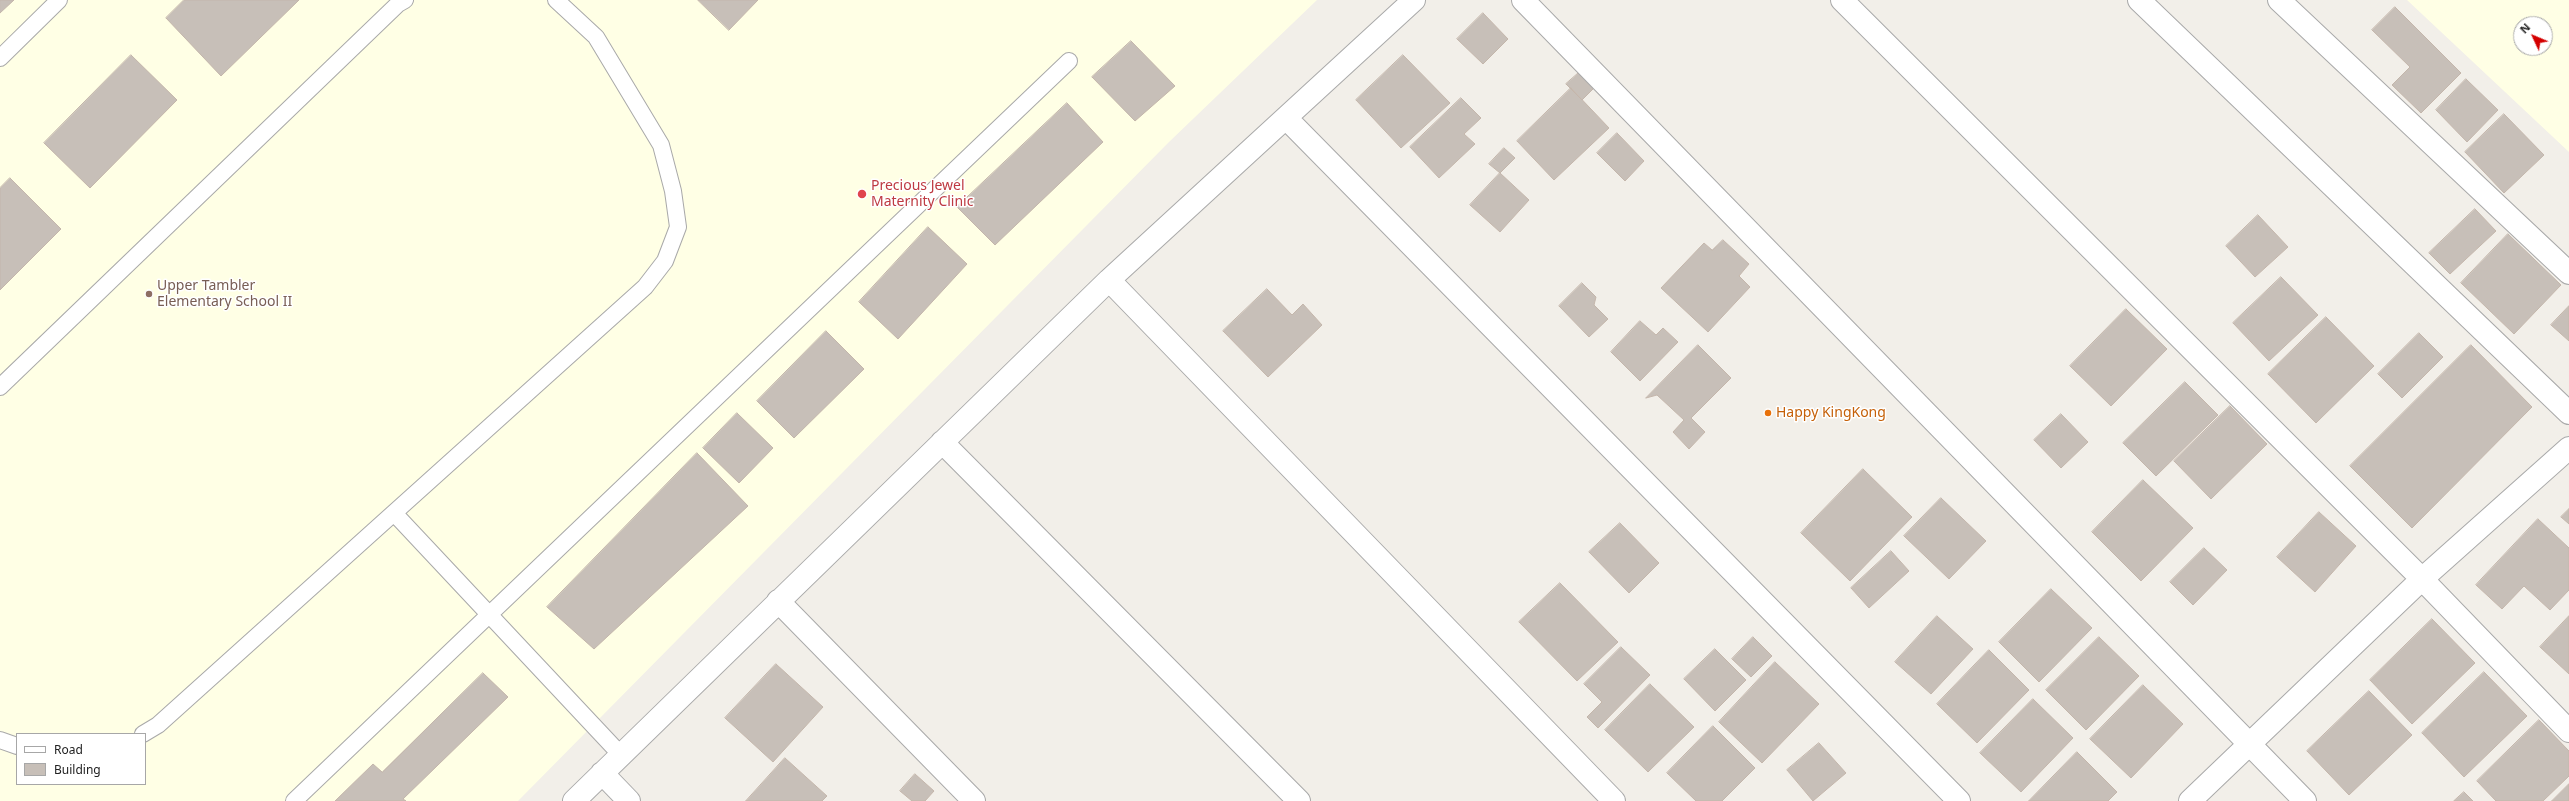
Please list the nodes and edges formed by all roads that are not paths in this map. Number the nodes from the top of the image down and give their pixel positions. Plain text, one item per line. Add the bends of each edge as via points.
1 (59, 0) edge
2 (405, 0) edge
3 (556, 0) edge
4 (1414, 0) edge
5 (1523, 0) edge
6 (1842, 0) edge
7 (2139, 0) edge
8 (2279, 0) edge
9 (0, 58) edge
10 (1070, 61) dead end
11 (1286, 118) junction
12 (2569, 273) edge
13 (1109, 280) junction
14 (0, 387) edge
15 (2569, 413) edge
16 (942, 442) junction
17 (2569, 448) edge
18 (394, 513) junction
19 (2422, 579) junction
20 (778, 601) junction
21 (489, 615) junction
22 (2569, 731) edge
23 (146, 733) edge
24 (0, 740) edge
25 (2249, 743) junction
26 (16, 746) edge
27 (621, 755) junction
28 (602, 774) junction
29 (294, 801) edge
30 (574, 801) edge
31 (629, 801) edge
32 (974, 801) edge
33 (1298, 801) edge
34 (1614, 801) edge
35 (1958, 801) edge
36 (2190, 801) edge
37 (2306, 801) edge

1 - 9 lane
2 - 14 lane
3 - 18 lane via 596,37 661,145 673,191 678,227 665,261 645,287
4 - 11 street
5 - 25 street
6 - 19 street
7 - 15 street
8 - 12 street
10 - 21 lane
11 - 13 street
11 - 35 street
13 - 16 street
13 - 34 street
16 - 20 street
16 - 33 street
17 - 19 street
18 - 21 lane
18 - 23 lane via 158,725
19 - 22 street
19 - 25 street
20 - 27 street
20 - 32 street
21 - 27 lane
21 - 29 lane
24 - 26 lane
25 - 36 street
25 - 37 street
27 - 28 street
28 - 30 street
28 - 31 street

